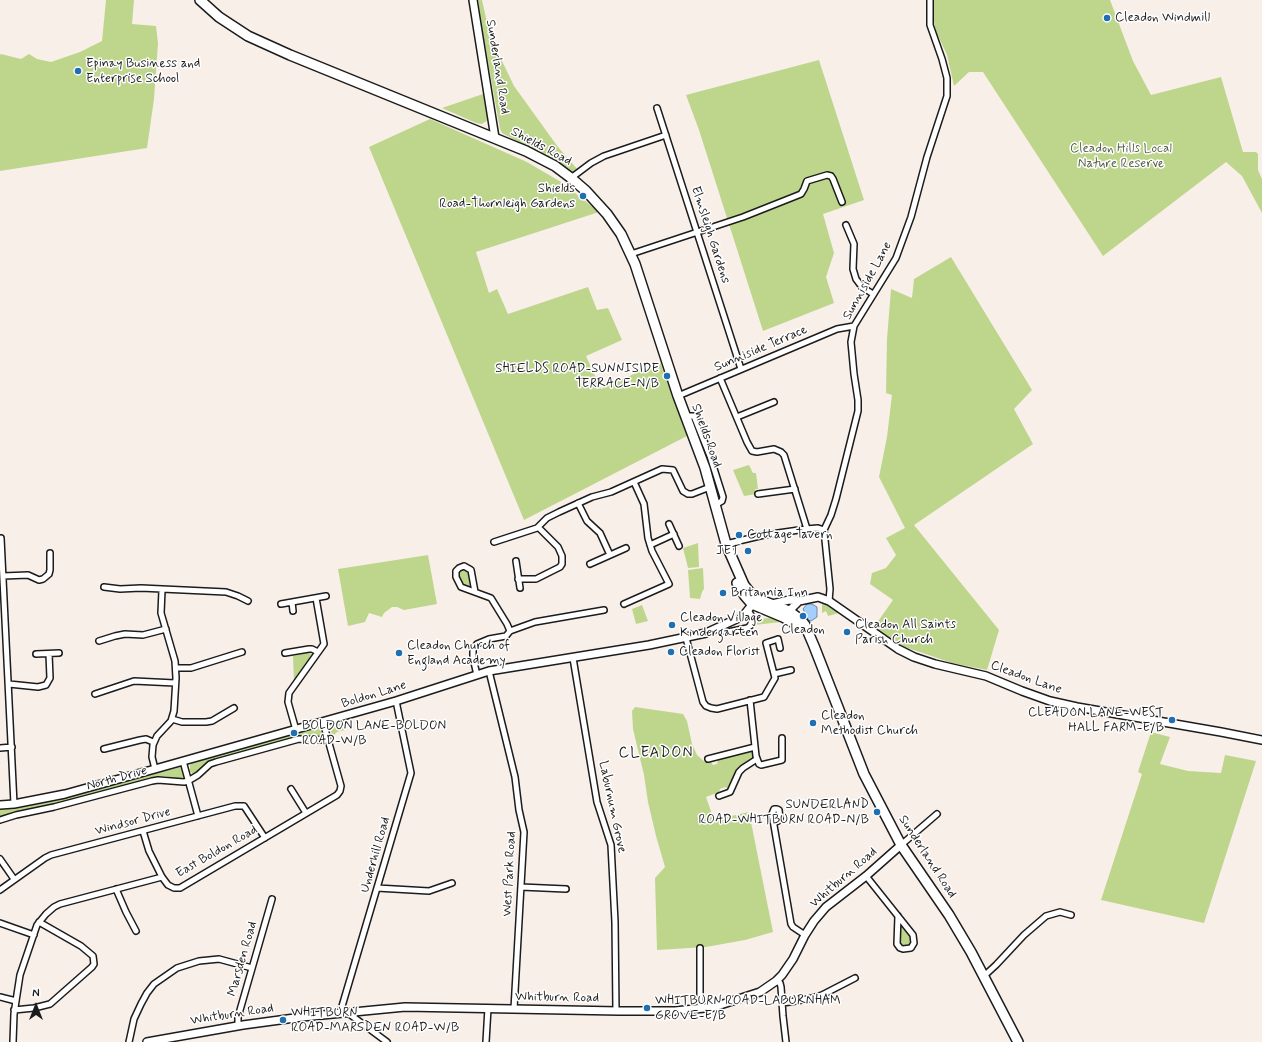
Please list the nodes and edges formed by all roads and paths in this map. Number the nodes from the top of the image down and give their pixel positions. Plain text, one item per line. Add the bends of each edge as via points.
1 (200, 0) edge
2 (473, 0) edge
3 (930, 0) edge
4 (657, 108) dead end
5 (666, 135) junction
6 (495, 138) junction
7 (571, 178) junction
8 (842, 202) dead end
9 (846, 225) dead end
10 (698, 232) junction
11 (631, 254) junction
12 (873, 294) junction
13 (854, 326) junction
14 (741, 369) junction
15 (720, 378) junction
16 (678, 396) junction
17 (774, 402) dead end
18 (686, 416) junction
19 (737, 417) junction
20 (634, 482) junction
21 (710, 487) junction
22 (795, 489) junction
23 (758, 494) dead end
24 (578, 503) junction
25 (715, 505) junction
26 (669, 524) dead end
27 (538, 526) junction
28 (808, 529) junction
29 (824, 530) junction
30 (674, 534) junction
31 (1, 538) dead end
32 (494, 542) dead end
33 (726, 544) junction
34 (650, 545) junction
35 (679, 546) dead end
36 (626, 548) dead end
37 (50, 553) dead end
38 (1, 554) edge
39 (610, 555) junction
40 (516, 561) dead end
41 (590, 564) dead end
42 (3, 576) junction
43 (518, 579) junction
44 (104, 587) dead end
45 (520, 588) dead end
46 (162, 590) junction
47 (475, 592) junction
48 (326, 596) dead end
49 (316, 598) junction
50 (248, 601) dead end
51 (799, 601) junction
52 (829, 601) junction
53 (292, 602) junction
54 (281, 604) dead end
55 (624, 604) dead end
56 (753, 604) junction
57 (772, 604) junction
58 (604, 610) dead end
59 (293, 611) dead end
60 (786, 614) junction
61 (719, 627) junction
62 (166, 629) junction
63 (510, 631) junction
64 (808, 632) joint
65 (0, 637) edge
66 (6, 637) junction
67 (686, 638) junction
68 (99, 641) dead end
69 (780, 648) dead end
70 (242, 652) dead end
71 (318, 652) junction
72 (59, 653) dead end
73 (285, 653) dead end
74 (36, 654) dead end
75 (49, 654) junction
76 (574, 658) junction
77 (176, 668) junction
78 (791, 670) dead end
79 (489, 671) junction
80 (774, 674) junction
81 (477, 675) junction
82 (175, 683) junction
83 (9, 684) junction
84 (96, 694) dead end
85 (750, 700) junction
86 (396, 701) junction
87 (234, 708) dead end
88 (172, 719) junction
89 (323, 722) junction
90 (296, 730) junction
91 (782, 738) dead end
92 (328, 740) junction
93 (1262, 740) edge
94 (154, 742) junction
95 (12, 747) junction
96 (755, 747) junction
97 (0, 748) edge
98 (104, 749) dead end
99 (757, 759) junction
100 (712, 760) dead end
101 (183, 761) junction
102 (155, 769) junction
103 (188, 781) junction
104 (291, 789) dead end
105 (722, 793) dead end
106 (14, 804) junction
107 (0, 805) edge
108 (306, 813) junction
109 (937, 814) dead end
110 (198, 816) junction
111 (0, 820) edge
112 (773, 822) dead end
113 (143, 830) junction
114 (265, 838) junction
115 (901, 845) junction
116 (0, 859) edge
117 (866, 876) junction
118 (162, 877) junction
119 (14, 879) junction
120 (452, 883) dead end
121 (521, 887) junction
122 (377, 888) junction
123 (116, 889) junction
124 (566, 889) dead end
125 (0, 890) edge
126 (272, 899) dead end
127 (1072, 915) dead end
128 (898, 916) junction
129 (39, 922) junction
130 (0, 923) edge
131 (136, 931) dead end
132 (34, 935) junction
133 (805, 935) junction
134 (700, 948) dead end
135 (252, 968) junction
136 (984, 976) junction
137 (855, 978) dead end
138 (776, 981) junction
139 (0, 997) edge
140 (16, 1001) junction
141 (783, 1003) junction
142 (488, 1008) junction
143 (700, 1008) junction
144 (514, 1009) junction
145 (14, 1010) junction
146 (616, 1011) junction
147 (344, 1013) junction
148 (238, 1026) junction
149 (13, 1042) edge
150 (129, 1042) edge
151 (147, 1042) edge
152 (386, 1042) edge
153 (486, 1042) edge
154 (786, 1042) edge
155 (1018, 1042) edge

1 - 6 highway, Shields Road via 219,17 248,36
2 - 6 street, Sunderland Road
3 - 12 street, Sunniside Lane via 930,25 947,78 947,96 906,232 896,258
4 - 5 street, Elmsleigh Gardens
5 - 7 street via 604,156
5 - 10 street, Elmsleigh Gardens
6 - 7 highway, Shields Road via 555,166
7 - 11 highway, Shields Road via 607,214
8 - 10 street via 836,183 827,175 807,181 801,194
9 - 12 street via 854,244 853,269 856,279 862,287
10 - 11 street
10 - 14 street, Elmsleigh Gardens
11 - 16 highway, Shields Road
12 - 13 street, Sunniside Lane
13 - 14 street, Sunniside Terrace via 837,329
13 - 29 street, Sunniside Lane via 851,342 858,411 836,499
14 - 15 street, Sunniside Terrace
15 - 16 street, Sunniside Terrace
15 - 19 street
16 - 18 highway, Shields Road
17 - 19 street
18 - 21 highway, Shields Road
18 - 25 street via 694,416 710,456 723,497 722,501
19 - 22 street via 752,450 757,452 774,449 784,455
20 - 21 street via 667,469 673,470 683,491 688,494
20 - 24 street
20 - 34 street via 644,504
21 - 25 highway, Shields Road
22 - 23 street
22 - 28 street
24 - 27 street via 546,518
24 - 39 street via 587,521 600,533
25 - 33 highway, Shields Road
26 - 30 street
27 - 32 street
27 - 43 street via 558,547 562,564 536,579
28 - 29 street
28 - 33 street via 764,534
29 - 52 street, Sunniside Lane
30 - 34 street
30 - 35 street
31 - 38 street
33 - 56 highway, Shields Road via 744,585 752,594
34 - 55 street via 669,584
36 - 39 street
37 - 42 street via 49,574 43,579 28,575
38 - 42 street
39 - 41 street
40 - 43 street
42 - 66 street
43 - 45 street
44 - 46 street
46 - 50 street via 226,592
46 - 62 street via 161,613
47 - 47 street via 471,570 464,566 459,568 456,571 458,583 461,587
47 - 63 street via 491,598
48 - 49 street
49 - 53 street
49 - 71 street via 324,641
51 - 52 street, Cleadon Lane via 818,597
51 - 57 street, Cleadon Lane via 789,600
51 - 60 street
52 - 93 street, Cleadon Lane via 892,645 914,657 986,676 1050,701
53 - 54 street
53 - 59 street
56 - 57 highway, Shields Road
56 - 60 highway, Shields Road
56 - 61 street, Boldon Lane via 743,616
56 - 61 street via 750,626 728,632
57 - 60 highway, Shields Road
58 - 63 street via 548,619
60 - 64 highway, Shields Road via 801,620
61 - 67 street, Boldon Lane
62 - 68 street via 143,635 125,634
62 - 77 street
63 - 81 street via 506,636 482,641 473,649
64 - 115 highway, Sunderland Road via 864,774
65 - 66 street
66 - 83 street
67 - 76 street, Boldon Lane
67 - 85 street via 706,706 717,709
69 - 80 street via 778,639 766,642
70 - 77 street via 191,668
71 - 73 street via 309,649
71 - 90 street via 288,693
72 - 75 street
74 - 75 street
75 - 83 street via 50,678 46,685 38,687
76 - 79 street, Boldon Lane
76 - 146 street, Laburnum Grove via 597,802 611,845
77 - 82 street
78 - 80 street
79 - 81 street, Boldon Lane
79 - 121 street, West Park Road via 516,777 524,832
80 - 85 street via 775,678 767,694
81 - 86 street, Boldon Lane
82 - 84 street via 134,681
82 - 88 street
83 - 95 street
85 - 96 street
86 - 89 street, Boldon Lane
86 - 122 street, Underhill Road via 411,773
87 - 88 street via 212,721 182,722
88 - 94 street
89 - 90 street, Boldon Lane
89 - 92 street, East Boldon Road
90 - 101 street, Boldon Lane
91 - 99 street via 782,760 761,765
92 - 103 street via 299,739 216,762
92 - 108 street, East Boldon Road via 341,786 340,791
94 - 98 street via 140,740
94 - 102 street via 152,757
95 - 97 street
95 - 106 street
96 - 99 street
96 - 100 street
99 - 105 street via 739,772 730,792
101 - 102 street, Boldon Lane
101 - 103 street
102 - 106 street, Boldon Lane via 65,794
103 - 110 street
103 - 111 street, North Drive via 152,781
104 - 108 street
106 - 107 street, Boldon Lane
108 - 114 street, East Boldon Road
109 - 115 street
110 - 113 street, Windsor Drive
110 - 114 street, Windsor Drive via 244,806
112 - 133 street via 791,924
113 - 118 street via 149,851
113 - 119 street, Windsor Drive via 52,855
114 - 118 street, East Boldon Road via 180,888 174,888
115 - 117 street, Whitburn Road
115 - 136 highway, Sunderland Road via 949,915
116 - 119 street
117 - 128 street
117 - 133 street, Whitburn Road via 826,907
118 - 123 street, East Boldon Road
119 - 125 street, Windsor Drive
120 - 122 street via 429,891
121 - 124 street
121 - 144 street, West Park Road
122 - 147 street, Underhill Road
123 - 129 street, East Boldon Road via 54,907
123 - 131 street
126 - 135 street, Marsden Road
127 - 136 street via 1060,912 1046,916
128 - 128 street via 913,935 914,943 911,948 903,949 897,944
129 - 132 street, East Boldon Road
129 - 145 street via 81,946 93,956 94,964 50,1004
130 - 132 street
132 - 140 street, East Boldon Road via 20,976
133 - 138 street, Whitburn Road via 793,959
134 - 143 street
135 - 148 street, Marsden Road via 238,1017
135 - 150 street via 219,960 199,961 177,968 154,984 147,993 134,1019
136 - 155 highway, Sunderland Road
137 - 141 street via 822,995
138 - 141 street via 780,983
138 - 143 street, Whitburn Road via 760,992 714,1007
139 - 140 street
140 - 145 street, East Boldon Road
141 - 154 street
142 - 144 street, Whitburn Road
142 - 147 street, Whitburn Road via 405,1008
142 - 153 street
143 - 146 street, Whitburn Road via 676,1011
144 - 146 street, Whitburn Road
145 - 149 street, East Boldon Road
147 - 148 street, Whitburn Road
147 - 152 street
148 - 151 street, Whitburn Road

